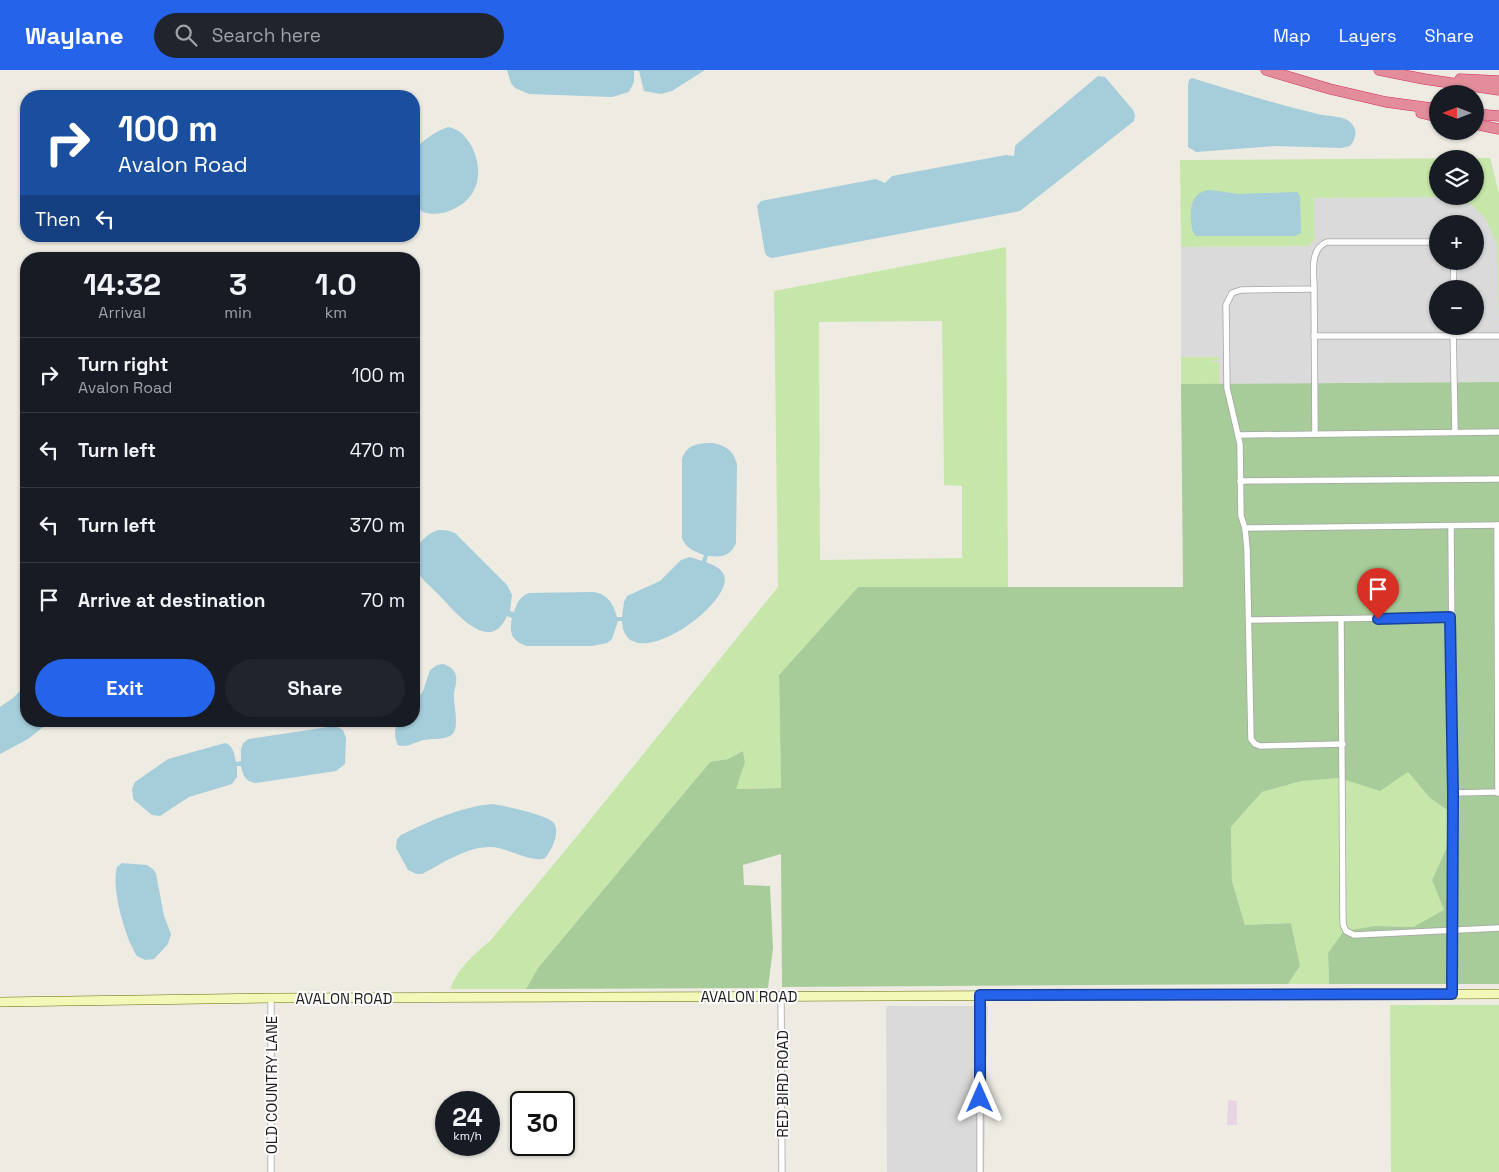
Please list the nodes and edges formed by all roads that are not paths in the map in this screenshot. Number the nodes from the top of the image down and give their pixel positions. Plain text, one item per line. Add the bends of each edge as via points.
1 (1266, 70) edge
2 (1379, 70) edge
3 (1424, 79) junction
4 (1499, 81) edge
5 (1499, 90) edge
6 (1386, 102) junction
7 (1429, 108) edge
8 (1429, 114) edge
9 (1484, 115) edge
10 (1499, 116) edge
11 (1484, 126) edge
12 (1499, 129) edge
13 (1429, 242) edge
14 (1314, 289) junction
15 (1314, 336) junction
16 (1453, 336) junction
17 (1499, 336) edge
18 (1455, 432) junction
19 (1499, 432) edge
20 (1316, 434) junction
21 (1238, 435) junction
22 (1499, 479) edge
23 (1240, 481) junction
24 (1498, 524) edge
25 (1451, 526) junction
26 (1245, 528) junction
27 (1450, 617) junction
28 (1250, 620) junction
29 (1341, 620) junction
30 (1343, 744) junction
31 (1499, 792) edge
32 (1453, 793) junction
33 (1499, 928) edge
34 (1453, 931) junction
35 (1452, 994) junction
36 (1499, 994) edge
37 (980, 995) junction
38 (782, 996) junction
39 (272, 998) junction
40 (0, 1002) edge
41 (271, 1172) edge
42 (782, 1172) edge
43 (980, 1172) edge

1 - 6 highway
2 - 3 highway
3 - 4 highway
3 - 5 highway
6 - 7 highway
6 - 8 highway
9 - 10 highway
11 - 12 highway
13 - 14 street via 1321,244 1314,257
14 - 15 street
14 - 21 street via 1241,290 1232,293 1226,305 1227,388
15 - 16 street
15 - 20 street
16 - 17 street
16 - 18 street
18 - 19 street
18 - 20 street
20 - 21 street
21 - 23 street
22 - 23 street
23 - 26 street via 1241,516
24 - 25 street
24 - 31 street
25 - 26 street
25 - 27 street
26 - 28 street
27 - 29 street
27 - 32 street
28 - 29 street
28 - 30 street via 1251,739 1260,746
29 - 30 street
30 - 34 street via 1346,931 1354,935
31 - 32 street
32 - 34 street
33 - 34 street
34 - 35 street
35 - 36 main road, AVALON ROAD
35 - 37 main road, AVALON ROAD
37 - 38 main road, AVALON ROAD
37 - 43 street
38 - 39 main road, AVALON ROAD
38 - 42 street, RED BIRD ROAD
39 - 40 main road, AVALON ROAD
39 - 41 street, OLD COUNTRY LANE

